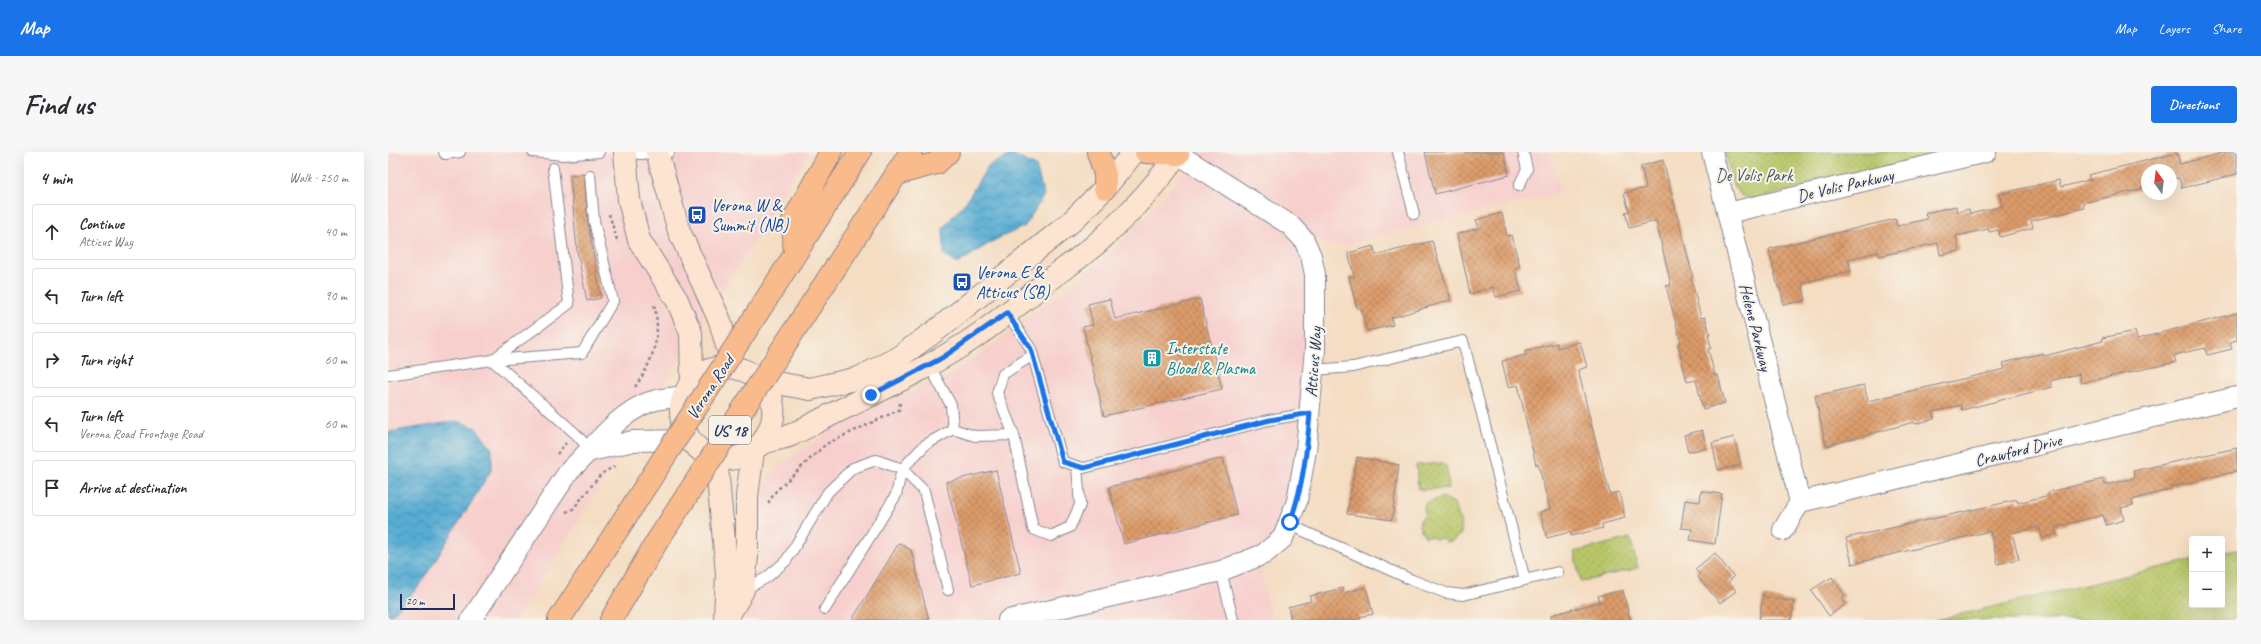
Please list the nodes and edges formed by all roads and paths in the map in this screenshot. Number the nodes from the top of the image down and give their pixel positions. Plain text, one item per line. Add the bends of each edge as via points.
1 (444, 152) edge
2 (460, 152) edge
3 (533, 152) edge
4 (599, 152) edge
5 (625, 152) edge
6 (661, 152) edge
7 (831, 152) edge
8 (860, 152) edge
9 (911, 152) edge
10 (948, 152) edge
11 (1098, 152) edge
12 (1134, 152) edge
13 (1146, 152) edge
14 (1398, 152) edge
15 (1523, 152) edge
16 (1712, 152) edge
17 (1986, 152) edge
18 (1177, 153) edge
19 (563, 154) edge
20 (553, 168) dead end
21 (896, 174) junction
22 (590, 175) dead end
23 (1520, 186) dead end
24 (1105, 188) junction
25 (609, 211) dead end
26 (1728, 213) junction
27 (1414, 214) dead end
28 (620, 246) dead end
29 (796, 254) junction
30 (654, 302) dead end
31 (1007, 313) junction
32 (1033, 355) junction
33 (492, 360) junction
34 (929, 365) junction
35 (733, 367) junction
36 (1313, 370) junction
37 (388, 375) edge
38 (760, 380) junction
39 (688, 389) junction
40 (630, 391) dead end
41 (2237, 397) edge
42 (900, 410) dead end
43 (1310, 413) junction
44 (953, 429) junction
45 (576, 434) junction
46 (1014, 435) junction
47 (690, 440) junction
48 (758, 447) junction
49 (591, 451) junction
50 (716, 458) junction
51 (552, 460) dead end
52 (621, 462) dead end
53 (1077, 466) junction
54 (902, 469) junction
55 (1800, 502) junction
56 (766, 508) dead end
57 (574, 509) dead end
58 (1288, 524) junction
59 (1783, 530) dead end
60 (1221, 571) junction
61 (1558, 572) dead end
62 (1525, 580) junction
63 (743, 590) junction
64 (948, 590) dead end
65 (825, 609) dead end
66 (472, 620) edge
67 (559, 620) edge
68 (611, 620) edge
69 (725, 620) edge
70 (1008, 620) edge
71 (1233, 620) edge

1 - 2 lane
3 - 19 lane
4 - 19 lane
5 - 6 lane
5 - 39 street via 629,200 639,240 677,300 691,333
6 - 35 street via 679,231 720,322
7 - 29 highway via 793,221
8 - 29 highway, Verona Road / US 18
9 - 21 highway, US 18
10 - 21 highway via 937,163
11 - 24 highway via 1105,174
12 - 24 street
13 - 18 highway
14 - 27 lane
15 - 23 lane via 1527,169
16 - 26 street, Helene Parkway
17 - 26 street, De Volis Parkway
18 - 31 street via 1107,235
18 - 36 street, Atticus Way via 1290,225 1304,240 1311,256 1316,289
20 - 33 lane via 569,304
21 - 68 highway, US 18, bridge via 656,544
22 - 33 lane via 594,220 613,301 582,353
24 - 38 street via 1032,256 899,357 859,378 810,389
25 - 28 path via 614,235
26 - 55 street, Helene Parkway
29 - 67 highway, Verona Road / US 18, bridge
30 - 40 path via 659,321 658,336 646,372
31 - 32 lane
31 - 34 street
32 - 46 lane via 1002,374 997,393
32 - 53 lane via 1063,462
33 - 37 lane
33 - 45 lane
34 - 44 lane via 951,405
34 - 48 street via 798,432
35 - 38 street via 748,371
35 - 39 street via 718,367 704,372
36 - 43 street, Atticus Way
36 - 62 lane via 1353,367 1463,341
38 - 48 street via 773,404 773,417 770,430
39 - 47 street via 681,411 683,427
39 - 49 street via 648,402 615,424
41 - 55 street, Crawford Drive
42 - 56 path via 826,444 776,491
43 - 53 lane via 1270,420 1084,468
43 - 58 street, Atticus Way via 1297,501
44 - 46 lane via 974,436
44 - 54 lane via 925,445
45 - 49 lane
45 - 51 path
46 - 53 lane via 1033,529 1051,536 1070,527 1080,505
47 - 49 street via 633,440
47 - 50 street via 701,451
48 - 50 street via 741,456
48 - 63 street via 747,496 748,557
49 - 66 street via 570,471
50 - 69 street via 727,573
52 - 57 path via 601,474
54 - 63 lane via 876,460 853,468 828,492 786,561 766,578
54 - 64 lane via 924,491
54 - 65 lane via 896,495
55 - 59 street
58 - 60 street, Atticus Way via 1283,538 1264,554
58 - 62 lane via 1412,580 1446,592 1463,595
60 - 70 street, Atticus Way
60 - 71 lane
61 - 62 lane
63 - 69 street

